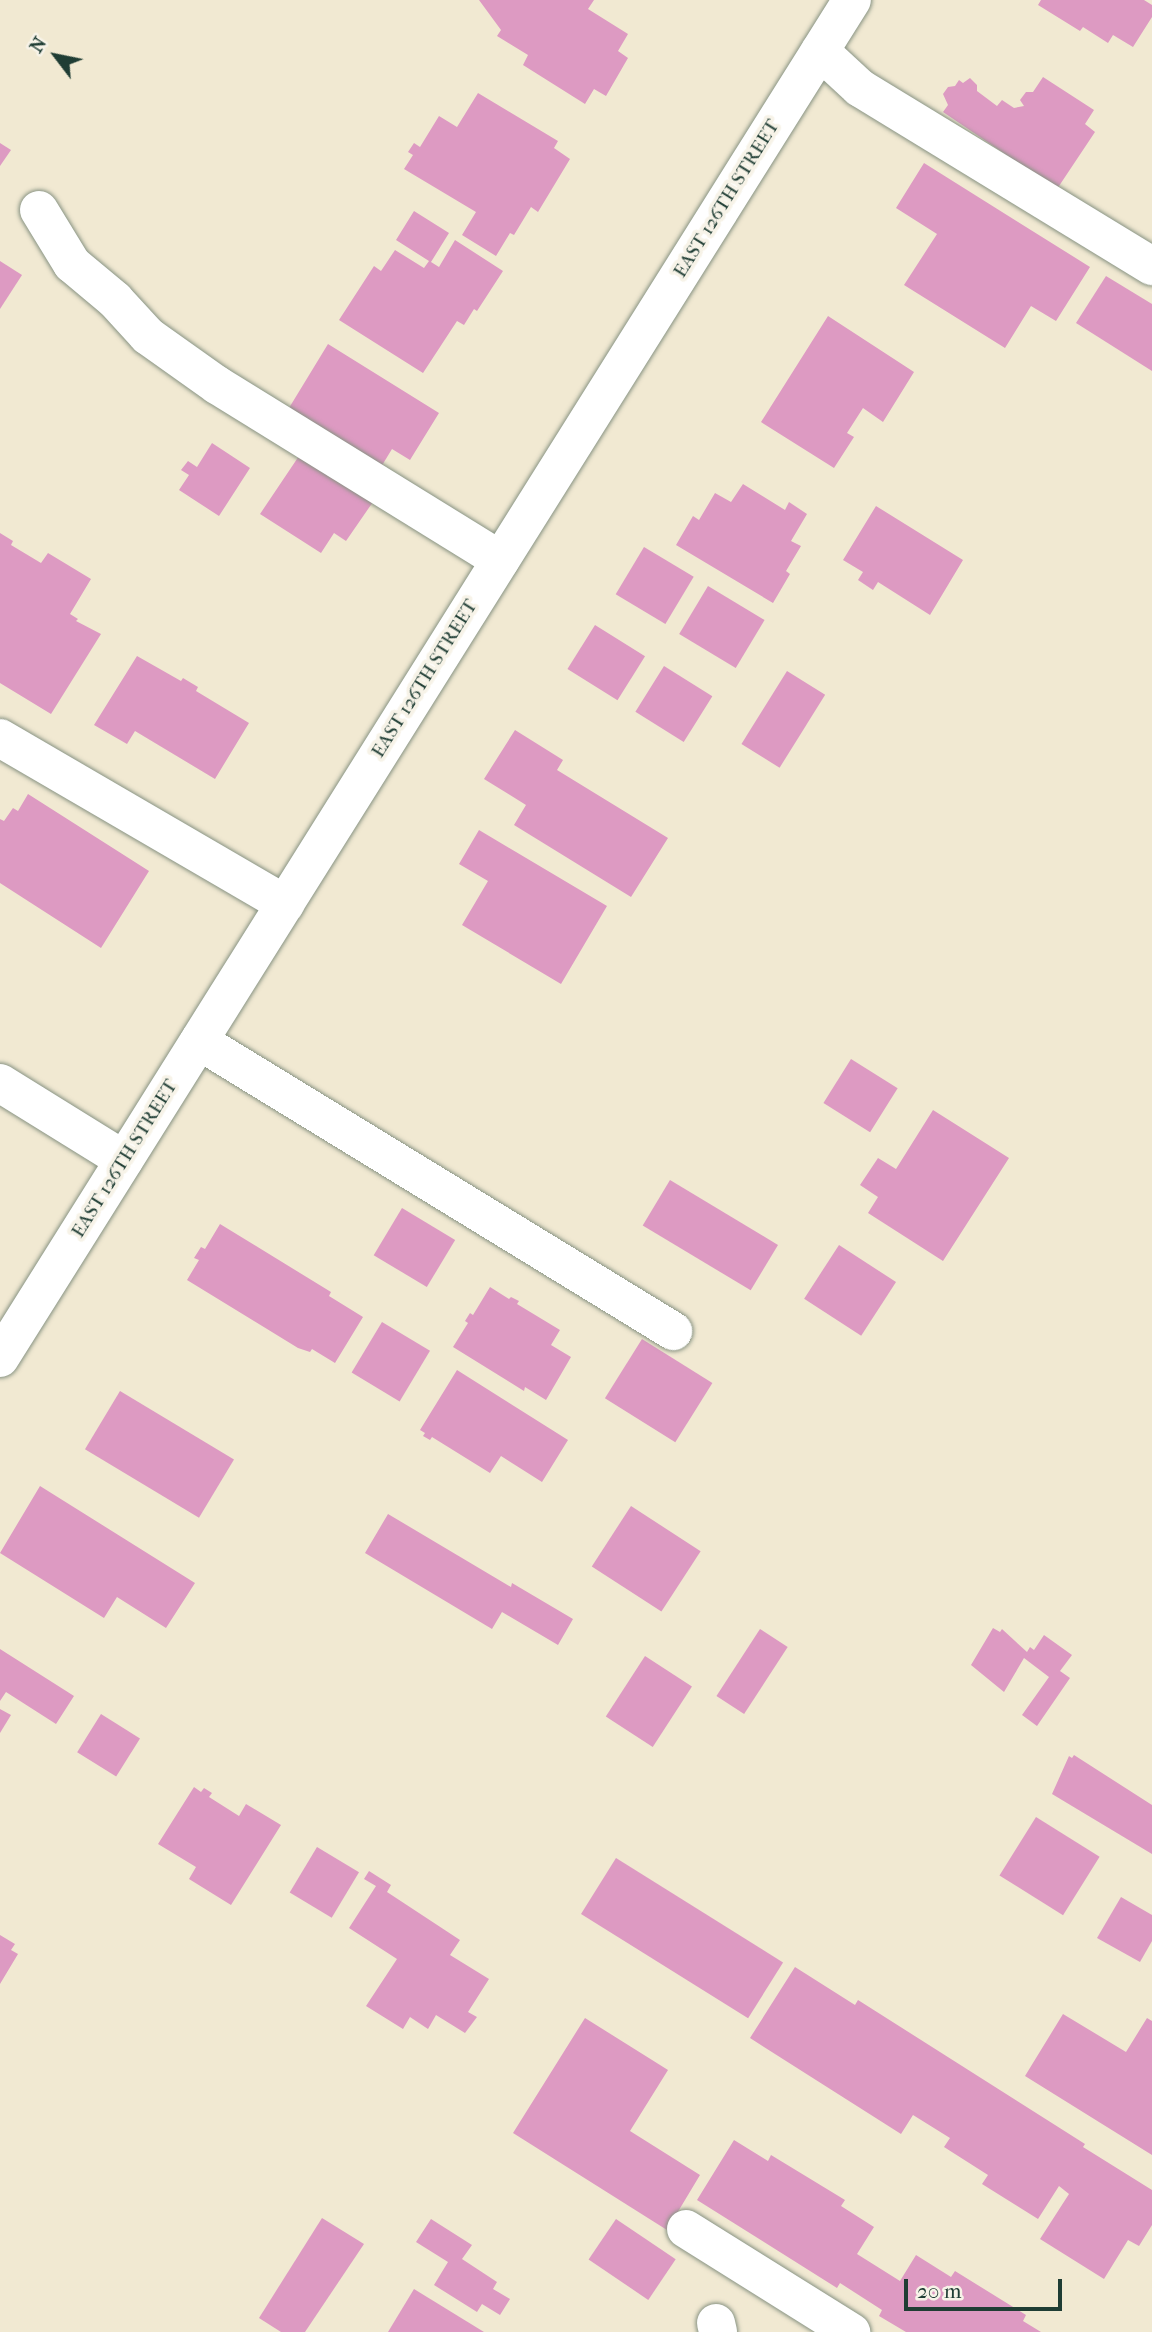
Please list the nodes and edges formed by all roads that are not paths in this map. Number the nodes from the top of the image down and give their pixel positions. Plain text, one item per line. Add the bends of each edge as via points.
1 (852, 0) edge
2 (820, 51) junction
3 (39, 210) dead end
4 (1152, 266) edge
5 (500, 560) junction
6 (0, 738) edge
7 (285, 904) junction
8 (199, 1041) junction
9 (0, 1083) edge
10 (124, 1160) junction
11 (673, 1331) dead end
12 (0, 1358) edge
13 (685, 2229) dead end
14 (851, 2332) edge

1 - 2 street, EAST 126TH STREET
2 - 4 street via 860,88
2 - 5 street, EAST 126TH STREET
3 - 5 street via 72,264 148,336 217,385
5 - 7 street, EAST 126TH STREET
6 - 7 street
7 - 8 street, EAST 126TH STREET
8 - 10 street, EAST 126TH STREET
8 - 11 street
9 - 10 street
10 - 12 street, EAST 126TH STREET
13 - 14 street

